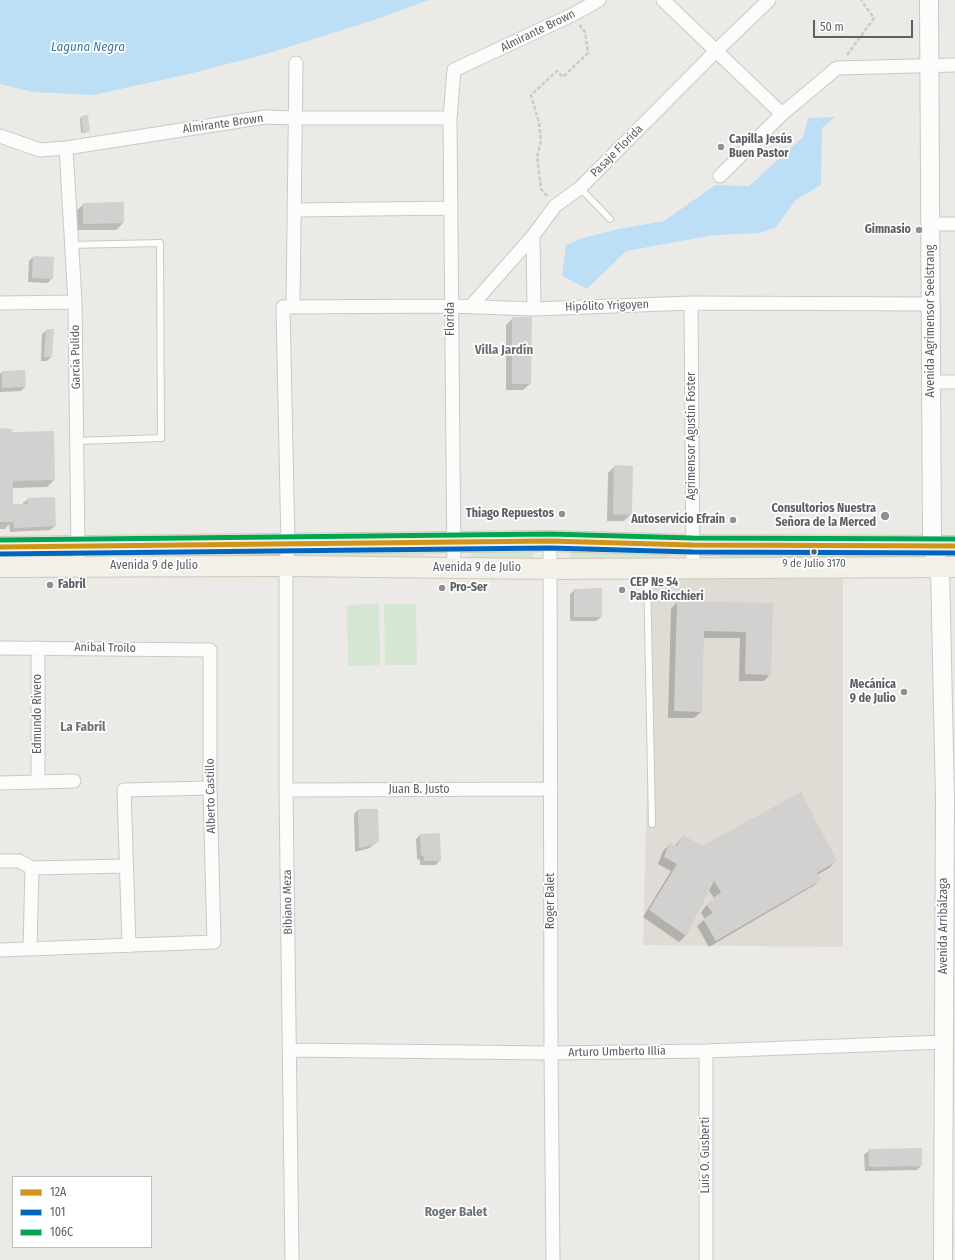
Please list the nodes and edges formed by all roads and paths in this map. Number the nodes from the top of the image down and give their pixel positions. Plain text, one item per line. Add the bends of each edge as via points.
1 (599, 0) edge
2 (663, 0) edge
3 (769, 0) edge
4 (861, 0) edge
5 (929, 0) edge
6 (572, 15) junction
7 (716, 51) junction
8 (296, 63) dead end
9 (930, 65) junction
10 (955, 65) edge
11 (837, 68) junction
12 (454, 70) joint
13 (782, 114) junction
14 (295, 118) junction
15 (450, 118) junction
16 (0, 136) edge
17 (66, 148) junction
18 (720, 176) dead end
19 (580, 188) junction
20 (555, 206) junction
21 (451, 208) junction
22 (295, 210) junction
23 (610, 219) dead end
24 (931, 224) junction
25 (955, 224) edge
26 (533, 236) junction
27 (71, 245) junction
28 (75, 302) junction
29 (0, 303) edge
30 (691, 303) junction
31 (931, 304) junction
32 (288, 306) junction
33 (451, 306) junction
34 (471, 306) junction
35 (534, 309) junction
36 (931, 382) junction
37 (955, 382) edge
38 (77, 441) junction
39 (550, 541) junction
40 (453, 542) junction
41 (288, 544) junction
42 (692, 545) junction
43 (78, 546) junction
44 (932, 546) junction
45 (955, 546) edge
46 (0, 547) edge
47 (286, 566) junction
48 (0, 567) edge
49 (78, 567) junction
50 (454, 568) junction
51 (647, 568) junction
52 (693, 568) junction
53 (948, 568) edge
54 (551, 569) junction
55 (0, 648) edge
56 (38, 648) junction
57 (210, 650) joint
58 (38, 781) junction
59 (74, 781) dead end
60 (0, 782) edge
61 (210, 788) junction
62 (286, 790) junction
63 (551, 790) junction
64 (652, 824) dead end
65 (0, 861) edge
66 (126, 866) junction
67 (32, 868) junction
68 (129, 946) junction
69 (30, 949) junction
70 (0, 950) edge
71 (944, 1042) junction
72 (290, 1050) junction
73 (706, 1051) junction
74 (551, 1053) junction
75 (292, 1260) edge
76 (553, 1260) edge
77 (706, 1260) edge
78 (943, 1260) edge

1 - 6 street, Almirante Brown
2 - 7 street
3 - 7 street, Pasaje Florida
4 - 11 path via 874,18
5 - 9 main road, Avenida Agrimensor Seelstrang
6 - 12 street, Almirante Brown
6 - 20 path via 585,32 588,53 563,77 556,71 531,96 541,140 537,157 541,190
7 - 13 street
7 - 19 street, Pasaje Florida
8 - 14 street, Bibiano Meza
9 - 10 street
9 - 11 street
9 - 24 main road, Avenida Agrimensor Seelstrang
11 - 13 street
12 - 15 street, Florida
13 - 18 street
14 - 15 street, Almirante Brown
14 - 17 street, Almirante Brown via 265,117
14 - 22 street, Bibiano Meza
15 - 21 street, Florida
16 - 17 street, Almirante Brown via 40,150
17 - 27 street, García Pulido
19 - 20 street, Pasaje Florida
19 - 23 lane
20 - 26 street, Pasaje Florida
21 - 22 street
21 - 33 street, Florida
22 - 32 street, Bibiano Meza
24 - 25 street
24 - 31 main road, Avenida Agrimensor Seelstrang
26 - 34 street, Pasaje Florida
26 - 35 street
27 - 28 street, García Pulido
27 - 38 lane via 160,242 161,438
28 - 29 street
28 - 38 street, García Pulido
30 - 31 street, Hipólito Yrigoyen
30 - 35 street, Hipólito Yrigoyen
30 - 42 street, Agrimensor Agustín Foster
31 - 36 main road, Avenida Agrimensor Seelstrang
32 - 33 street, Hipólito Yrigoyen
32 - 41 street, Bibiano Meza
33 - 34 street, Hipólito Yrigoyen
33 - 40 street, Florida
34 - 35 street, Hipólito Yrigoyen
36 - 37 street
36 - 44 main road, Avenida Agrimensor Seelstrang
38 - 43 street, García Pulido
39 - 40 main road, Avenida 9 de Julio
39 - 42 main road, Avenida 9 de Julio
39 - 54 street, Roger Balet
40 - 41 main road, Avenida 9 de Julio
40 - 50 street, Florida
41 - 43 main road, Avenida 9 de Julio
41 - 47 street, Bibiano Meza
42 - 44 main road, Avenida 9 de Julio
42 - 52 street, Agrimensor Agustín Foster
43 - 46 main road, Avenida 9 de Julio
43 - 49 street, García Pulido
44 - 45 main road, Avenida 9 de Julio
44 - 53 main road, Avenida Agrimensor Seelstrang
47 - 49 main road, Avenida 9 de Julio
47 - 50 main road, Avenida 9 de Julio
47 - 62 street, Bibiano Meza
48 - 49 main road, Avenida 9 de Julio
50 - 54 main road, Avenida 9 de Julio
51 - 52 main road, Avenida 9 de Julio
51 - 54 main road, Avenida 9 de Julio
51 - 64 lane
52 - 53 main road, Avenida 9 de Julio
53 - 71 main road, Avenida Arribálzaga
54 - 63 street, Roger Balet
55 - 56 street, Aníbal Troilo
56 - 57 street, Aníbal Troilo
56 - 58 street, Edmundo Rivero
57 - 61 street, Alberto Castillo
58 - 59 street
58 - 60 street
61 - 66 street via 124,790
61 - 68 street, Alberto Castillo via 214,942
62 - 63 street, Juan B. Justo
62 - 72 street, Bibiano Meza
63 - 74 street, Roger Balet
65 - 67 street via 19,861
66 - 67 street
66 - 68 street
67 - 69 street
68 - 69 street
69 - 70 street
71 - 73 street, Arturo Umberto Illia
71 - 78 main road, Avenida Arribálzaga
72 - 74 street, Arturo Umberto Illia
72 - 75 street, Bibiano Meza
73 - 74 street, Arturo Umberto Illia
73 - 77 street, Luis O. Gusberti
74 - 76 street, Roger Balet

